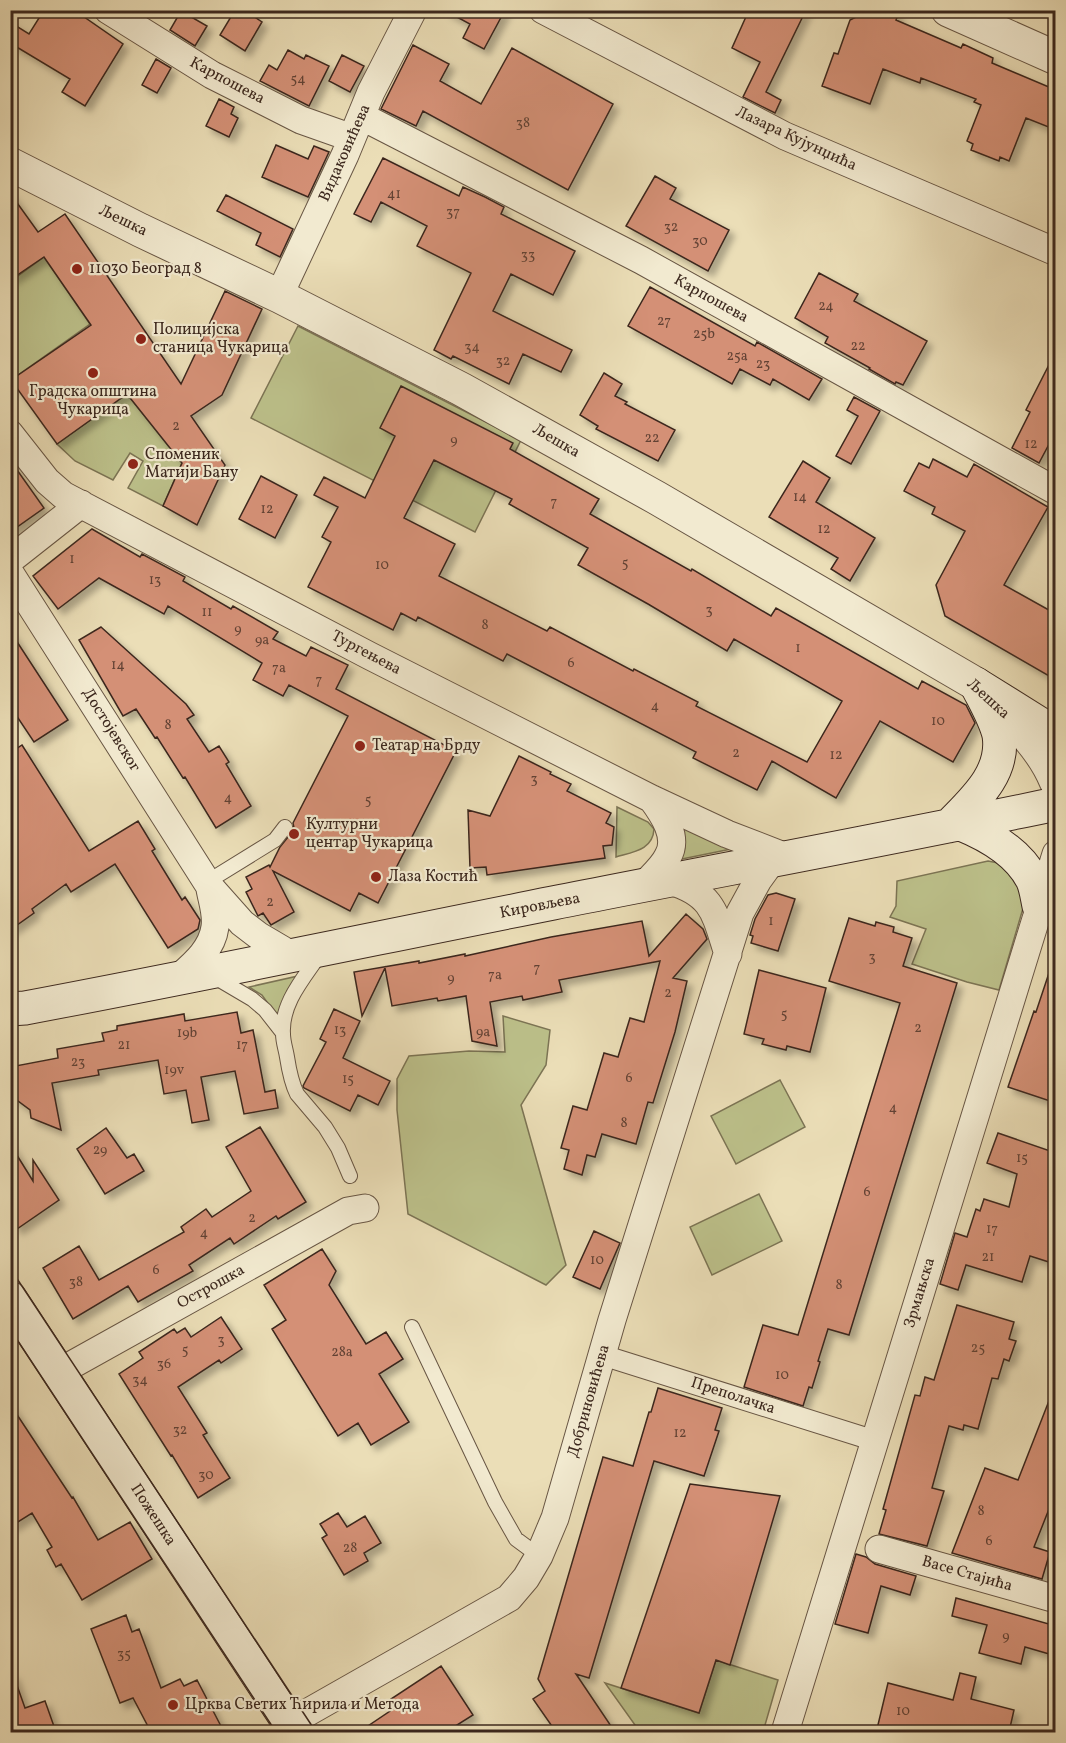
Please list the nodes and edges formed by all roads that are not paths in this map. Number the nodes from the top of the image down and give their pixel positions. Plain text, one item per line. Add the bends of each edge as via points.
1 (108, 10) edge
2 (413, 10) edge
3 (543, 10) edge
4 (949, 11) edge
5 (1056, 58) edge
6 (357, 127) junction
7 (10, 164) edge
8 (1056, 252) edge
9 (279, 296) junction
10 (10, 434) edge
11 (1056, 491) edge
12 (81, 504) junction
13 (10, 560) edge
14 (10, 573) edge
15 (976, 684) junction
16 (1056, 734) edge
17 (1056, 781) edge
18 (652, 799) junction
19 (1056, 804) edge
20 (955, 825) junction
21 (285, 827) dead end
22 (1056, 854) edge
23 (780, 860) junction
24 (656, 884) junction
25 (209, 885) junction
26 (1039, 906) junction
27 (308, 953) junction
28 (728, 954) junction
29 (209, 973) junction
30 (176, 980) junction
31 (15, 1010) edge
32 (283, 1033) junction
33 (350, 1176) dead end
34 (365, 1209) dead end
35 (10, 1298) edge
36 (412, 1327) dead end
37 (602, 1355) junction
38 (59, 1372) junction
39 (863, 1437) dead end
40 (879, 1549) dead end
41 (539, 1556) junction
42 (1053, 1592) edge
43 (292, 1728) edge
44 (789, 1731) edge

1 - 6 street, Карпошева via 212,75 302,120
2 - 6 street, Видаковићева
3 - 8 street, Лазара Кујунџића via 785,136
4 - 5 main road
6 - 9 street, Видаковићева
6 - 11 street, Карпошева via 641,260
7 - 9 main road, Љешка
9 - 15 main road, Љешка via 528,425
10 - 12 street, Тургењева via 47,481
12 - 13 street
12 - 18 street, Тургењева
14 - 25 street, Достојевског
15 - 16 main road
15 - 17 main road, Љешка via 1038,750
15 - 20 main road via 999,735 998,760 990,780
18 - 23 street, Тургењева
18 - 24 street via 668,825 672,848
19 - 20 main road, Кировљева
20 - 23 main road, Кировљева
20 - 26 main road via 989,837 1024,867
21 - 25 lane via 275,840
22 - 26 street, Зрмањска
23 - 24 main road, Кировљева
23 - 28 street, Добриновићева via 758,880 740,913
24 - 27 main road, Кировљева
24 - 28 street via 695,890 706,899
25 - 27 street, Достојевског via 242,923 259,936
25 - 30 street, Достојевског via 215,918 212,938 201,957
26 - 44 street, Зрмањска
27 - 29 main road, Кировљева
27 - 32 lane via 285,1011
28 - 37 street, Добриновићева
29 - 30 main road, Кировљева
29 - 32 lane via 252,999
30 - 31 main road, Кировљева
32 - 33 lane via 294,1088 325,1127
34 - 38 street, Острошка via 348,1211
35 - 38 main road, Пожешка
36 - 41 lane via 508,1527 516,1539
37 - 39 street, Преполачка
37 - 41 street, Добриновићева via 555,1518
38 - 43 main road, Пожешка
40 - 42 street, Васе Стајића
41 - 43 street, Добриновићева via 509,1598

